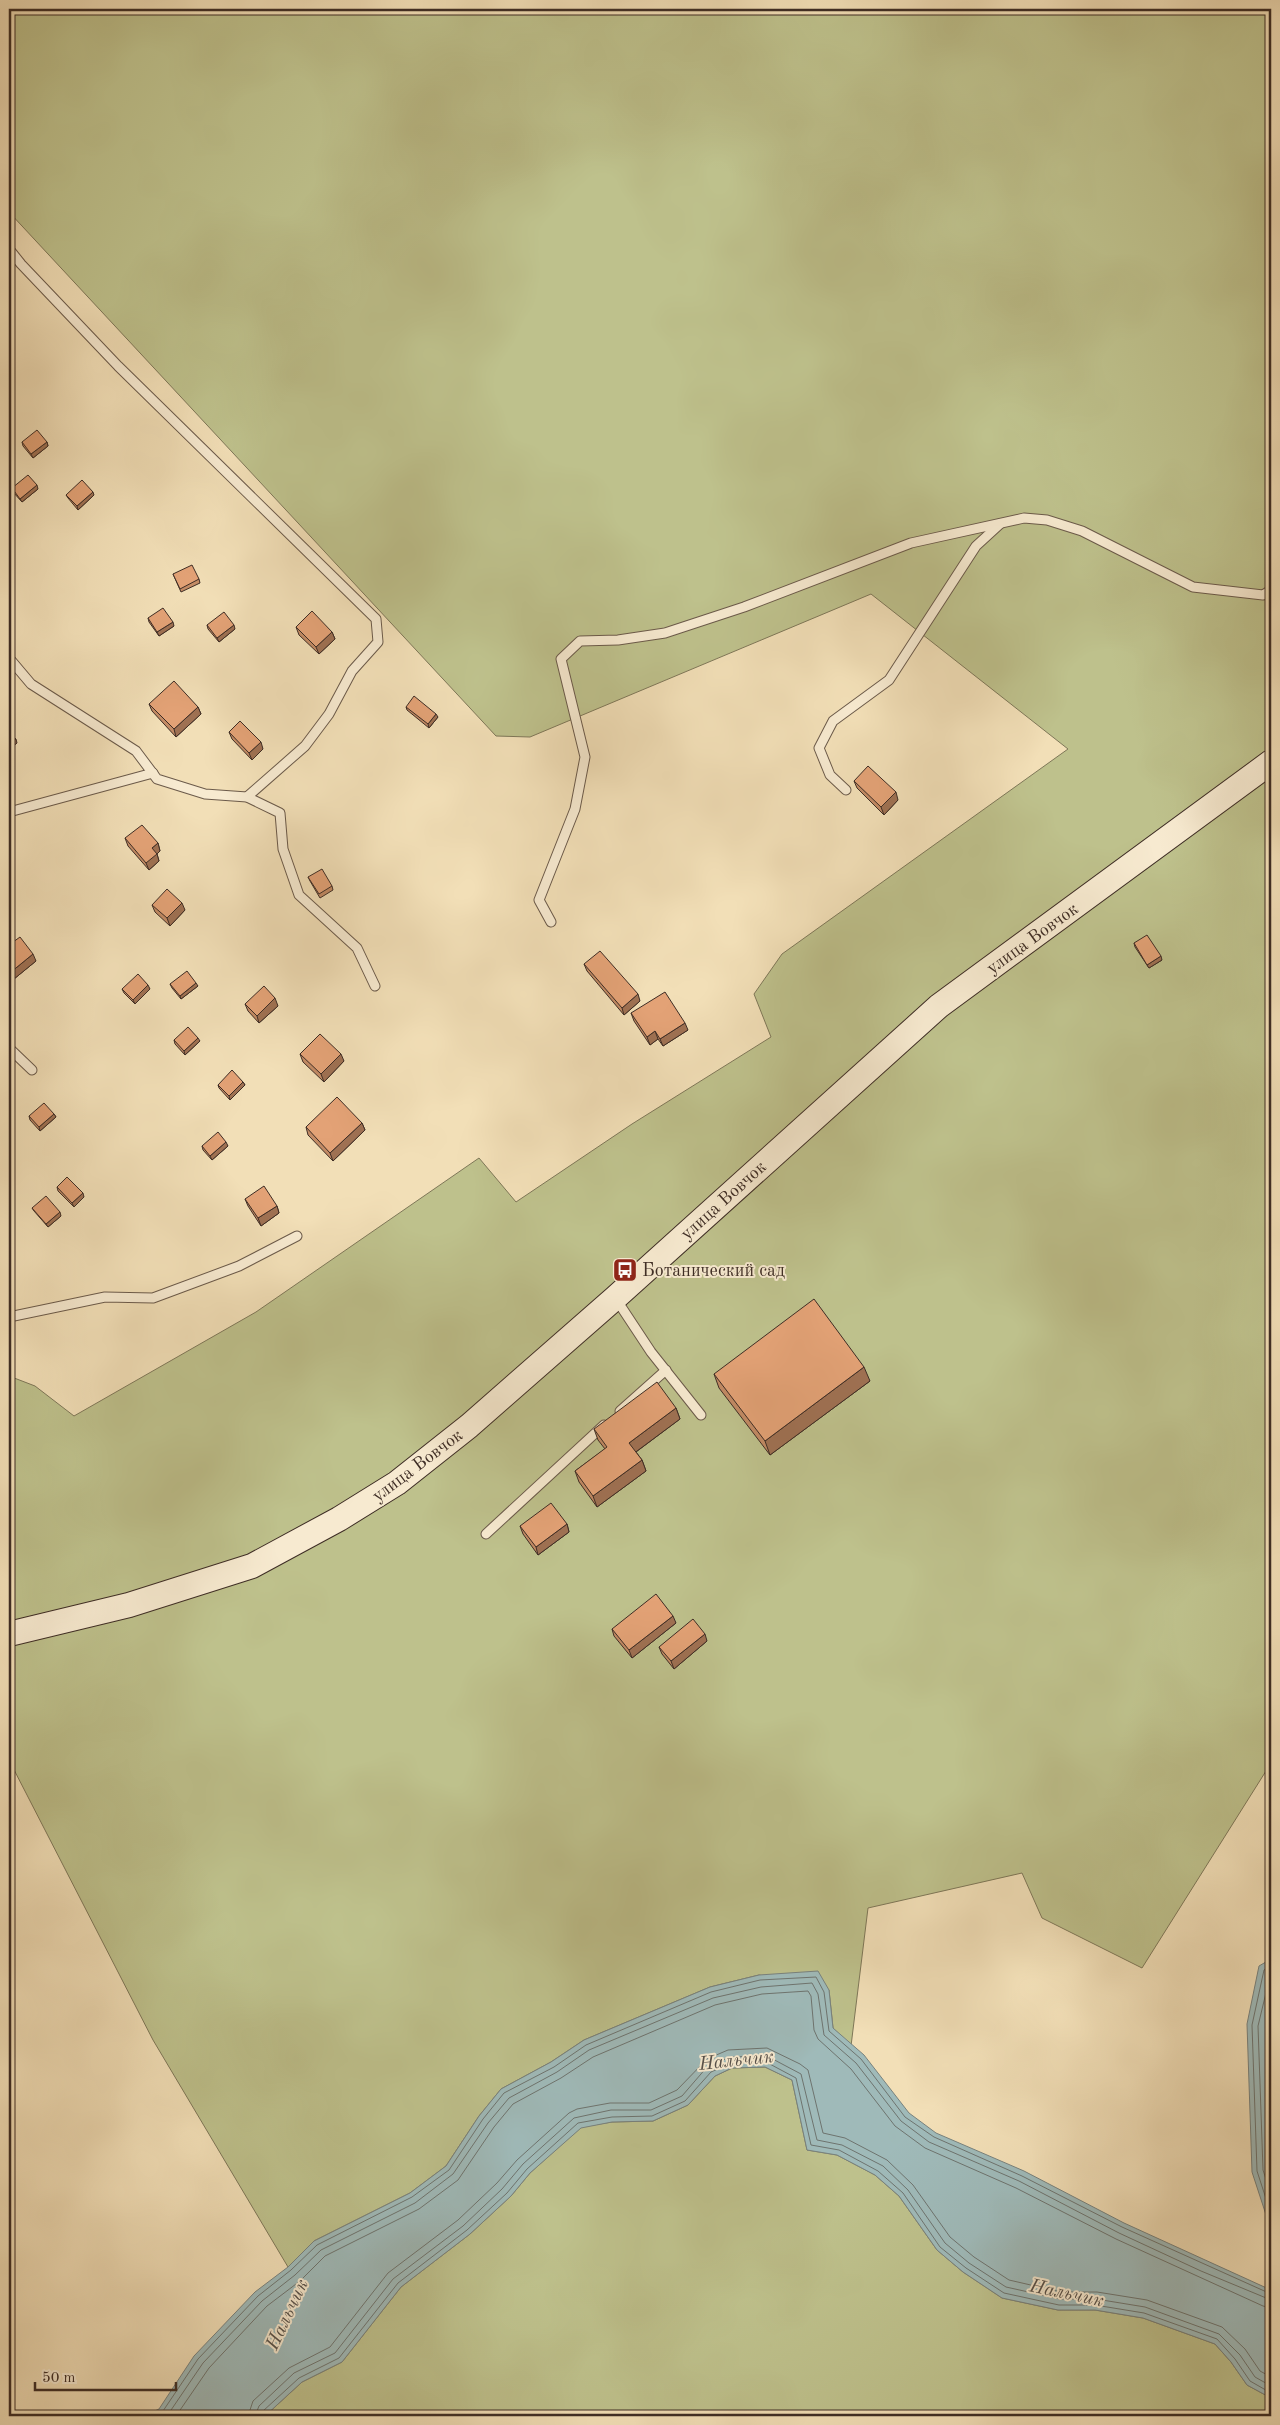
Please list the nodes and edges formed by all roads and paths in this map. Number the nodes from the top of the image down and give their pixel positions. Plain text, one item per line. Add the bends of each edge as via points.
1 (9, 249) edge
2 (1000, 524) junction
3 (1271, 590) edge
4 (9, 658) edge
5 (1271, 762) edge
6 (153, 773) junction
7 (846, 790) dead end
8 (247, 797) junction
9 (9, 812) edge
10 (550, 922) dead end
11 (375, 986) dead end
12 (9, 1048) edge
13 (32, 1070) dead end
14 (296, 1236) dead end
15 (616, 1298) junction
16 (9, 1317) edge
17 (666, 1370) junction
18 (701, 1415) dead end
19 (486, 1534) dead end
20 (9, 1634) edge

1 - 8 lane via 118,366 376,619 378,642 352,671 329,714 305,746
2 - 3 lane via 1024,518 1047,520 1082,531 1193,587 1263,595
2 - 7 lane via 976,546 889,680 833,721 820,748 830,775
2 - 10 lane via 911,543 744,607 665,633 580,642 561,659 584,757 575,809 539,900
4 - 6 lane via 30,684 136,751
5 - 15 street, улица Вовчок via 939,1006
6 - 8 lane via 157,779 205,794
6 - 9 lane
8 - 11 lane via 280,813 284,849 299,895 357,948
12 - 13 lane
14 - 16 lane via 239,1266 153,1298 105,1297
15 - 17 lane
15 - 20 street, улица Вовчок via 432,1456 365,1503 294,1544 252,1566 203,1582 128,1605
17 - 18 lane
17 - 19 lane

